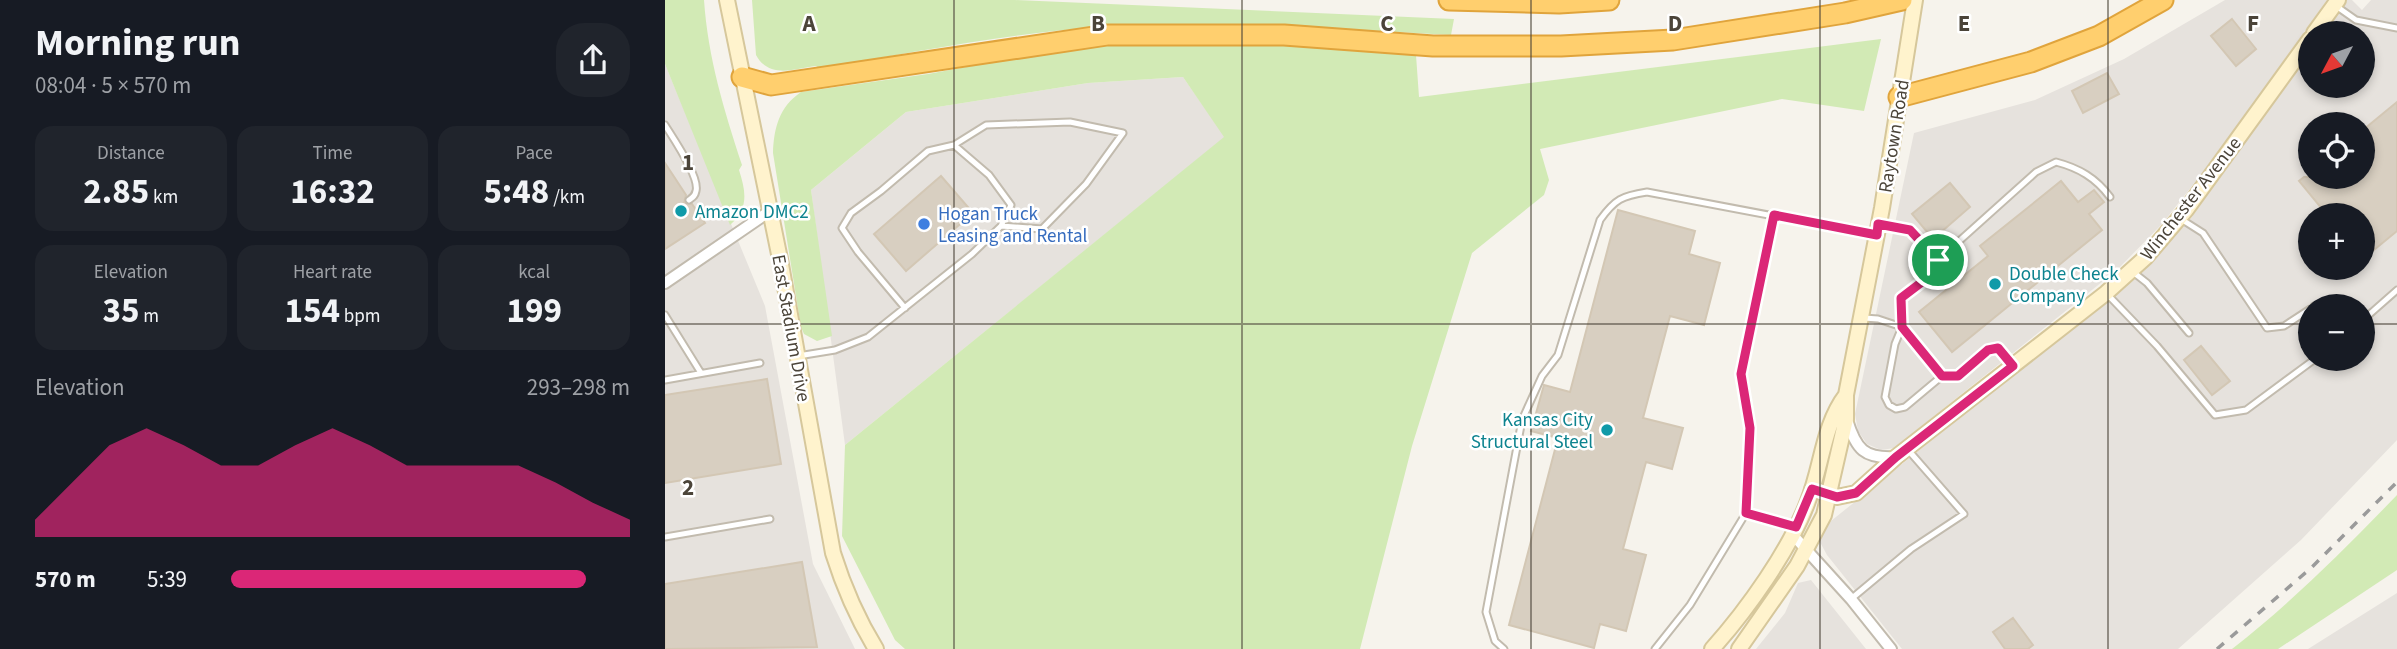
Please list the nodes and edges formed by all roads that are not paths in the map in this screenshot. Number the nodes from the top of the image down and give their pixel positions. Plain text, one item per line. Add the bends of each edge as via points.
1 (727, 0) edge
2 (1449, 0) edge
3 (1609, 0) edge
4 (1902, 0) edge
5 (1915, 0) edge
6 (2164, 0) edge
7 (2337, 2) edge
8 (2323, 21) edge
9 (2397, 28) edge
10 (2298, 55) edge
11 (742, 77) junction
12 (1899, 97) junction
13 (665, 125) edge
14 (954, 145) junction
15 (2110, 197) dead end
16 (689, 200) dead end
17 (770, 211) junction
18 (1774, 215) junction
19 (2179, 218) junction
20 (1001, 226) junction
21 (1877, 230) junction
22 (1938, 260) junction
23 (2131, 270) junction
24 (665, 283) edge
25 (2397, 290) edge
26 (2106, 292) junction
27 (905, 308) junction
28 (2375, 309) edge
29 (665, 315) edge
30 (1861, 318) junction
31 (2298, 318) edge
32 (1902, 327) junction
33 (2189, 334) dead end
34 (798, 356) junction
35 (760, 363) dead end
36 (2013, 366) junction
37 (2299, 371) edge
38 (701, 373) junction
39 (1942, 376) junction
40 (665, 380) edge
41 (1846, 395) junction
42 (1846, 419) junction
43 (1901, 453) junction
44 (1812, 489) junction
45 (1830, 495) junction
46 (1746, 513) junction
47 (770, 519) dead end
48 (1794, 530) junction
49 (665, 537) edge
50 (1806, 550) junction
51 (1851, 599) junction
52 (876, 649) edge
53 (1504, 649) edge
54 (1655, 649) edge
55 (1711, 649) edge
56 (1739, 649) edge
57 (1891, 649) edge

1 - 11 main road, East Stadium Drive
2 - 3 highway
4 - 11 highway via 1673,40 1433,46 1284,35 1107,35 771,85
5 - 12 main road, Raytown Road
6 - 12 highway via 2099,36 2031,62
7 - 8 main road
7 - 9 lane via 2356,20
10 - 19 main road, Winchester Avenue
11 - 17 main road, East Stadium Drive
12 - 21 main road, Raytown Road
13 - 16 lane via 694,176 696,194
14 - 20 lane via 989,174 1011,205
14 - 20 lane via 986,125 1070,122 1123,132 1086,184 1042,229
14 - 27 lane via 928,151 851,213 842,228
15 - 22 lane via 2100,183 2056,162 2036,172
17 - 24 street
17 - 34 main road, East Stadium Drive
18 - 21 lane
18 - 46 lane via 1741,374 1750,428
18 - 53 lane via 1647,192 1623,196 1600,219 1558,355 1542,376 1522,420 1486,612 1495,641
19 - 23 main road, Winchester Avenue
19 - 31 lane via 2203,233 2267,328 2284,327
20 - 27 lane
21 - 22 lane via 1910,230
21 - 30 main road, Raytown Road
22 - 32 lane via 1939,269 1901,298
23 - 26 main road, Winchester Avenue
23 - 33 lane
25 - 28 lane
26 - 36 main road, Winchester Avenue
26 - 37 lane via 2215,415 2246,410
27 - 34 lane via 868,337 835,350
29 - 38 lane
30 - 32 lane
30 - 41 main road, Raytown Road
32 - 39 lane
32 - 39 lane via 1885,397 1889,405 1905,407
34 - 52 main road, East Stadium Drive via 833,553 844,590
35 - 38 lane
36 - 39 lane via 1998,348 1988,350 1958,376
36 - 43 main road, Winchester Avenue
38 - 40 lane
41 - 42 main road, Raytown Road
41 - 44 main road, Raytown Road via 1834,411
42 - 43 street via 1853,440 1864,452 1877,458
42 - 45 main road, Raytown Road
43 - 45 main road, Winchester Avenue via 1856,493
43 - 51 lane via 1963,514 1911,549
44 - 45 main road
44 - 48 main road, Raytown Road
45 - 50 main road, Raytown Road
46 - 48 lane
46 - 54 lane via 1690,605
47 - 49 lane
48 - 50 street
48 - 55 main road, Raytown Road via 1758,589
50 - 51 street
50 - 56 main road, Raytown Road
51 - 57 street

